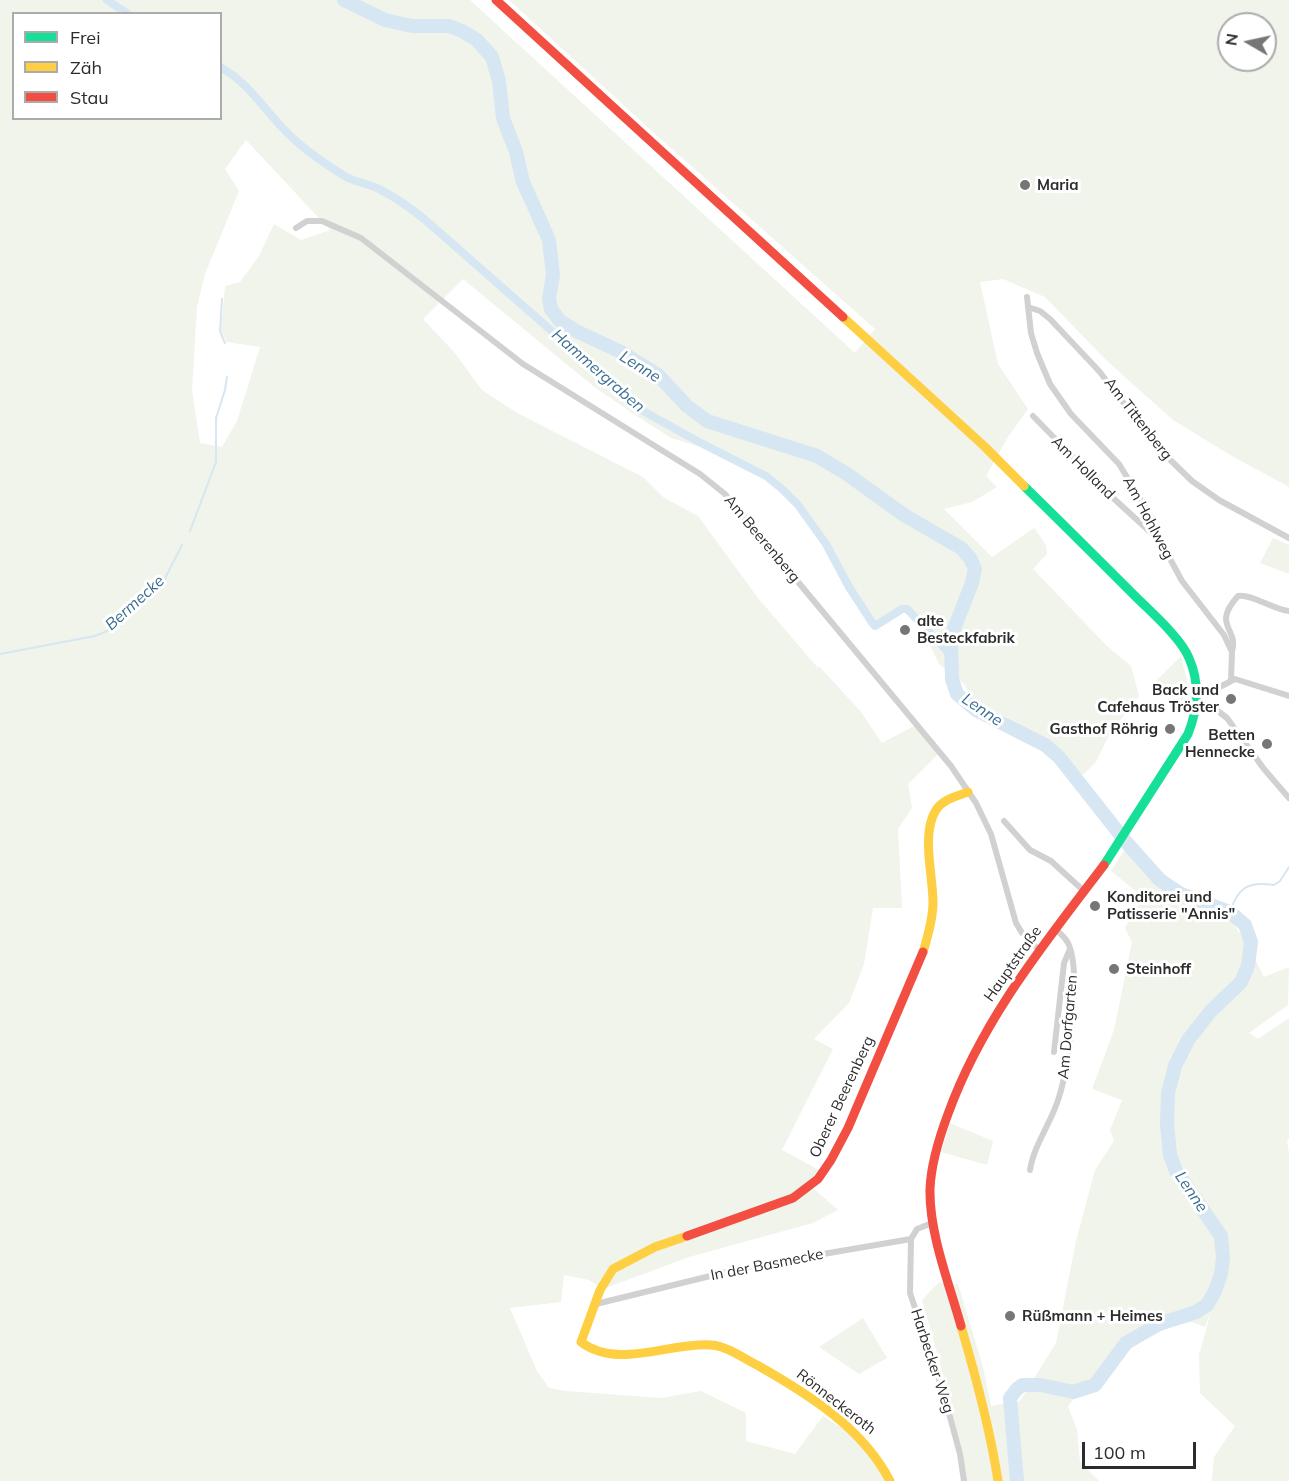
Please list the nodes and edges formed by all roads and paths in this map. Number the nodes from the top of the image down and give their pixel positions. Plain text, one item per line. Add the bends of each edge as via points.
1 (496, 0) edge
2 (296, 228) dead end
3 (1027, 297) dead end
4 (1028, 307) junction
5 (1033, 416) dead end
6 (1289, 538) edge
7 (1161, 542) junction
8 (1289, 611) edge
9 (1232, 652) junction
10 (1231, 680) junction
11 (1197, 693) junction
12 (1289, 696) edge
13 (1197, 704) junction
14 (968, 792) junction
15 (1289, 798) edge
16 (1007, 823) dead end
17 (1085, 892) junction
18 (1055, 929) junction
19 (1070, 949) junction
20 (1039, 950) junction
21 (1054, 1052) dead end
22 (1030, 1170) dead end
23 (932, 1223) junction
24 (911, 1239) junction
25 (596, 1304) junction
26 (890, 1481) edge
27 (964, 1481) edge
28 (998, 1481) edge

1 - 11 main road, Hauptstraße via 991,453 1132,591 1192,662
2 - 14 street, Am Beerenberg via 307,221 322,221 361,238 523,364 714,484 935,744
3 - 4 street, Am Hohlweg
4 - 6 street, Am Tittenberg via 1050,319 1100,371 1159,449 1186,475 1219,500
4 - 7 street, Am Hohlweg via 1031,333 1050,384 1071,414 1119,464 1151,517
5 - 7 street, Am Holland
7 - 9 street, Am Hohlweg via 1182,581 1224,635
8 - 9 street via 1238,596 1225,617 1234,645
9 - 10 street
10 - 11 street via 1212,692
10 - 12 street via 1239,679
11 - 13 main road, Hauptstraße
13 - 15 street via 1214,708 1227,718
13 - 17 main road, Hauptstraße via 1188,734
14 - 20 street, Am Beerenberg via 991,834 1016,923
14 - 25 main road, Oberer Beerenberg via 945,801 934,814 930,837 932,915 920,963 820,1177 793,1198 655,1247 614,1269 604,1281
16 - 17 street via 1030,850 1051,861
17 - 18 main road, Hauptstraße
18 - 19 street
18 - 20 main road, Hauptstraße
19 - 21 street, Am Dorfgarten via 1064,963
19 - 22 street, Am Dorfgarten via 1072,1002 1063,1083
20 - 23 main road, Hauptstraße via 1000,1006 948,1109 932,1166
23 - 24 street, In der Basmecke via 920,1226
23 - 28 main road, Hauptstraße via 979,1386
24 - 25 street, In der Basmecke via 747,1267
24 - 27 street, Harbecker Weg via 910,1293 943,1391
25 - 26 main road, Rönneckeroth via 581,1342 590,1349 617,1354 673,1346 720,1346 804,1392 873,1450

